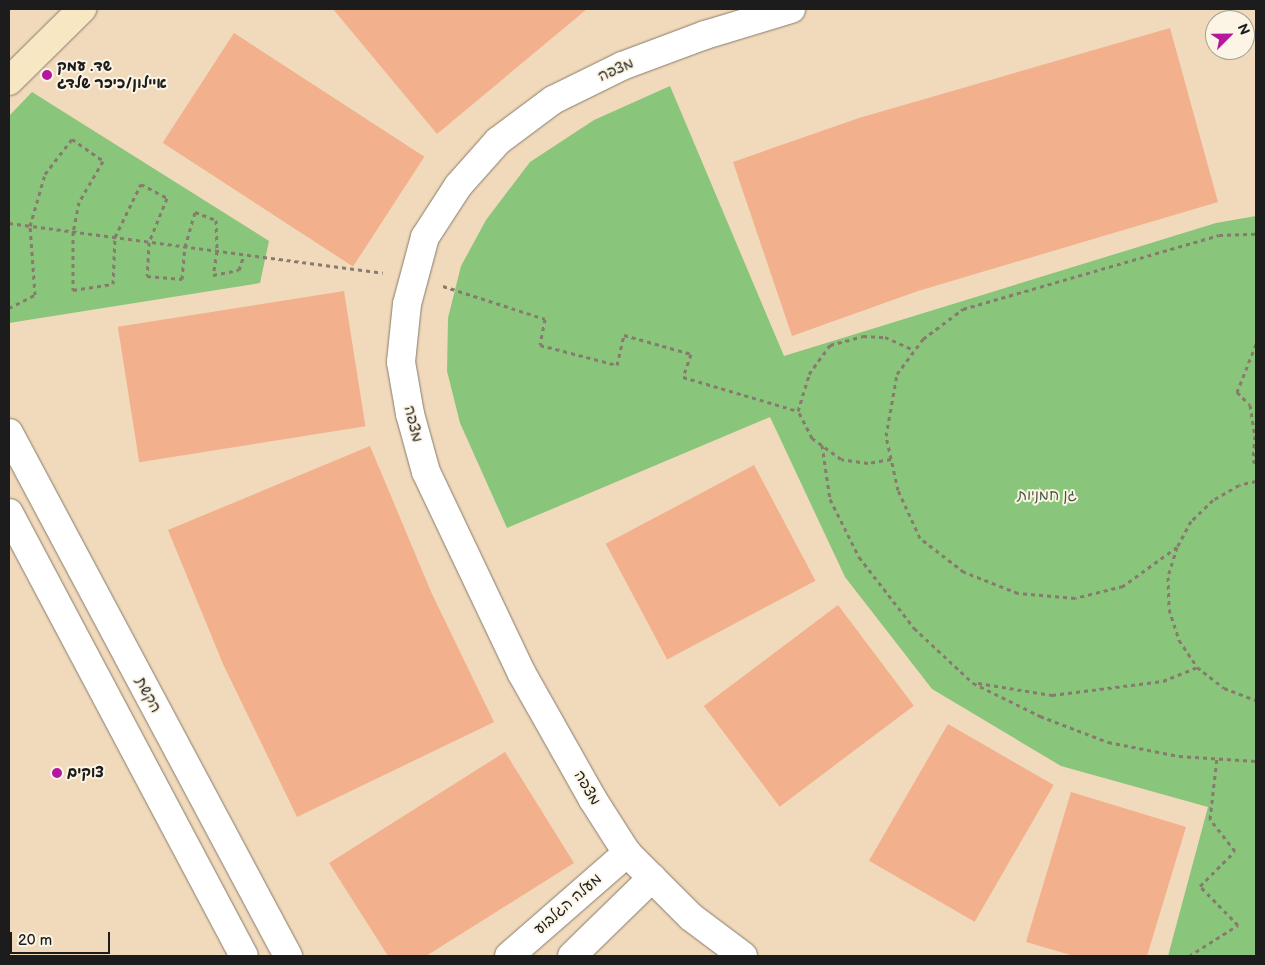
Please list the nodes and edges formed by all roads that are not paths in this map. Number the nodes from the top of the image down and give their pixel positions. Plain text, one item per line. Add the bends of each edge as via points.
1 (82, 9) edge
2 (791, 9) edge
3 (9, 81) edge
4 (9, 433) edge
5 (9, 513) edge
6 (627, 853) junction
7 (652, 878) junction
8 (244, 956) edge
9 (288, 956) edge
10 (509, 956) edge
11 (572, 956) edge
12 (743, 956) edge

1 - 3 main road
2 - 6 street, מצפה via 705,35 622,66 553,100 498,141 458,186 425,238 407,304 401,362 410,414 426,472 522,674
4 - 9 street, הקשת
5 - 8 street
6 - 7 street, מצפה
6 - 10 street, מעלה הגלבוע
7 - 11 street
7 - 12 street, מצפה via 691,917

